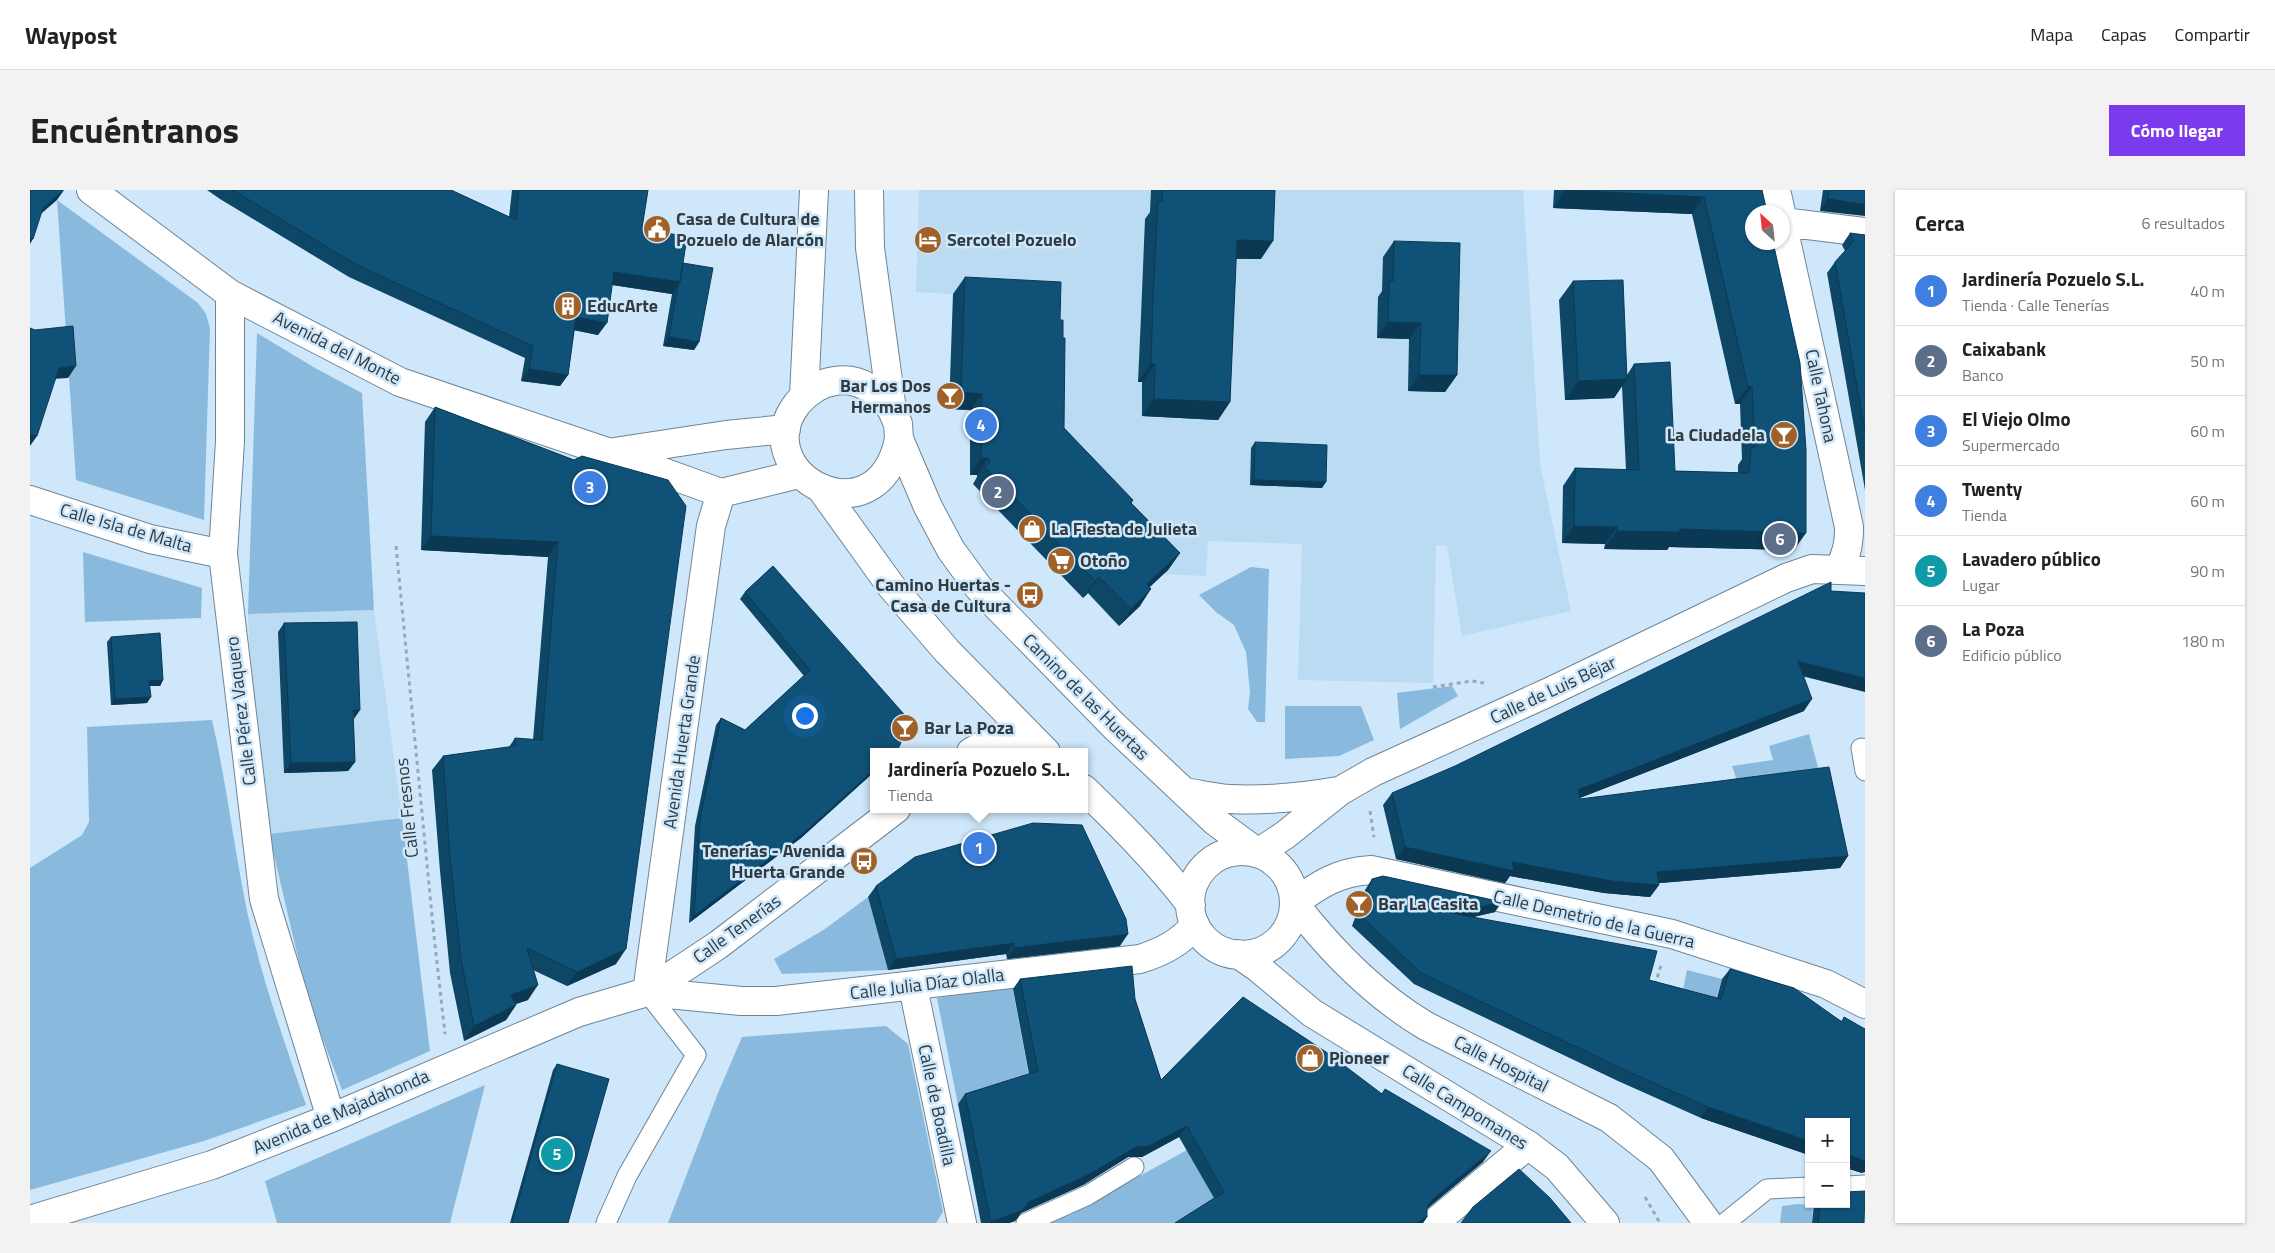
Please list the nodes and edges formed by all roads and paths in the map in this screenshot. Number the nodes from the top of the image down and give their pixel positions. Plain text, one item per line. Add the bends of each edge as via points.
1 (91, 190) edge
2 (814, 190) edge
3 (868, 190) edge
4 (1776, 190) edge
5 (1779, 205) edge
6 (1790, 223) edge
7 (1865, 232) edge
8 (1788, 250) edge
9 (230, 294) junction
10 (804, 396) junction
11 (892, 410) junction
12 (786, 429) junction
13 (899, 439) junction
14 (610, 452) junction
15 (799, 474) junction
16 (822, 490) junction
17 (721, 493) junction
18 (30, 500) edge
19 (396, 546) dead end
20 (223, 554) junction
21 (1852, 570) edge
22 (1037, 743) edge
23 (978, 748) edge
24 (1861, 748) dead end
25 (1865, 772) edge
26 (1340, 791) junction
27 (1184, 792) junction
28 (1088, 793) edge
29 (891, 813) edge
30 (1258, 853) junction
31 (1294, 903) junction
32 (1193, 915) junction
33 (1672, 934) junction
34 (1238, 954) junction
35 (913, 987) junction
36 (1653, 989) edge
37 (647, 992) junction
38 (1865, 1004) edge
39 (449, 1067) junction
40 (331, 1118) junction
41 (1528, 1145) junction
42 (1134, 1167) edge
43 (1865, 1185) edge
44 (1850, 1186) edge
45 (1805, 1187) edge
46 (30, 1220) edge
47 (606, 1223) edge
48 (962, 1223) edge
49 (1026, 1223) edge
50 (1434, 1223) edge
51 (1605, 1223) edge
52 (1708, 1223) edge
53 (1726, 1223) edge

1 - 9 street, Avenida del Monte
2 - 10 street
3 - 11 street, Camino de las Huertas via 870,248
4 - 5 street
6 - 7 street
8 - 21 street, Calle Tahona via 1849,527 1850,543 1846,555
9 - 14 street, Avenida del Monte via 400,382
9 - 20 street, Calle Pérez Vaquero via 230,441
10 - 11 street via 818,386 834,381 852,381 868,386
10 - 12 street via 792,411
11 - 13 street, Camino de las Huertas via 898,424
12 - 14 street, Avenida del Monte
12 - 15 street via 786,445
13 - 16 street via 896,456 887,472 874,484 839,494
13 - 27 street, Camino de las Huertas via 928,507 951,550 978,587 1114,726
14 - 17 street, Avenida del Monte
15 - 16 street
15 - 17 street
16 - 22 street via 891,586 947,651
17 - 37 street, Avenida Huerta Grande via 711,526
18 - 20 street, Calle Isla de Malta via 150,539
19 - 39 path, Calle Fresnos
20 - 40 street, Calle Pérez Vaquero via 264,899
21 - 26 street, Calle de Luis Béjar via 1812,569 1786,578
22 - 23 street via 995,738
24 - 25 lane
26 - 27 street via 1265,799 1230,799
26 - 30 street, Calle de Luis Béjar via 1285,836
27 - 30 street, Camino de las Huertas via 1216,822
28 - 32 street via 1169,876
29 - 37 street, Calle Tenerías via 718,945
30 - 31 street via 1287,875
30 - 32 street via 1228,853 1206,865 1193,888
31 - 33 street, Calle Demetrio de la Guerra via 1337,876 1371,870
31 - 34 street via 1289,925 1280,939 1261,951
31 - 52 street, Calle Hospital via 1335,951 1398,1009 1609,1118 1662,1159
32 - 34 street via 1200,932 1214,946
32 - 35 street, Calle Julia Díaz Olalla via 1186,937 1159,953 1140,959
33 - 36 path
33 - 38 street, Calle Demetrio de la Guerra via 1826,984
34 - 41 street, Calle Campomanes via 1312,1013
35 - 37 street, Calle Julia Díaz Olalla via 776,1002
35 - 48 street, Calle de Boadilla
37 - 39 street, Avenida de Majadahonda via 579,1012
37 - 47 lane via 696,1055 627,1176
39 - 40 street, Avenida de Majadahonda
40 - 46 street, Avenida de Majadahonda via 212,1165
41 - 50 street
41 - 51 street, Calle Campomanes via 1558,1167
42 - 49 lane via 1088,1195
43 - 44 lane
45 - 53 lane via 1767,1189

